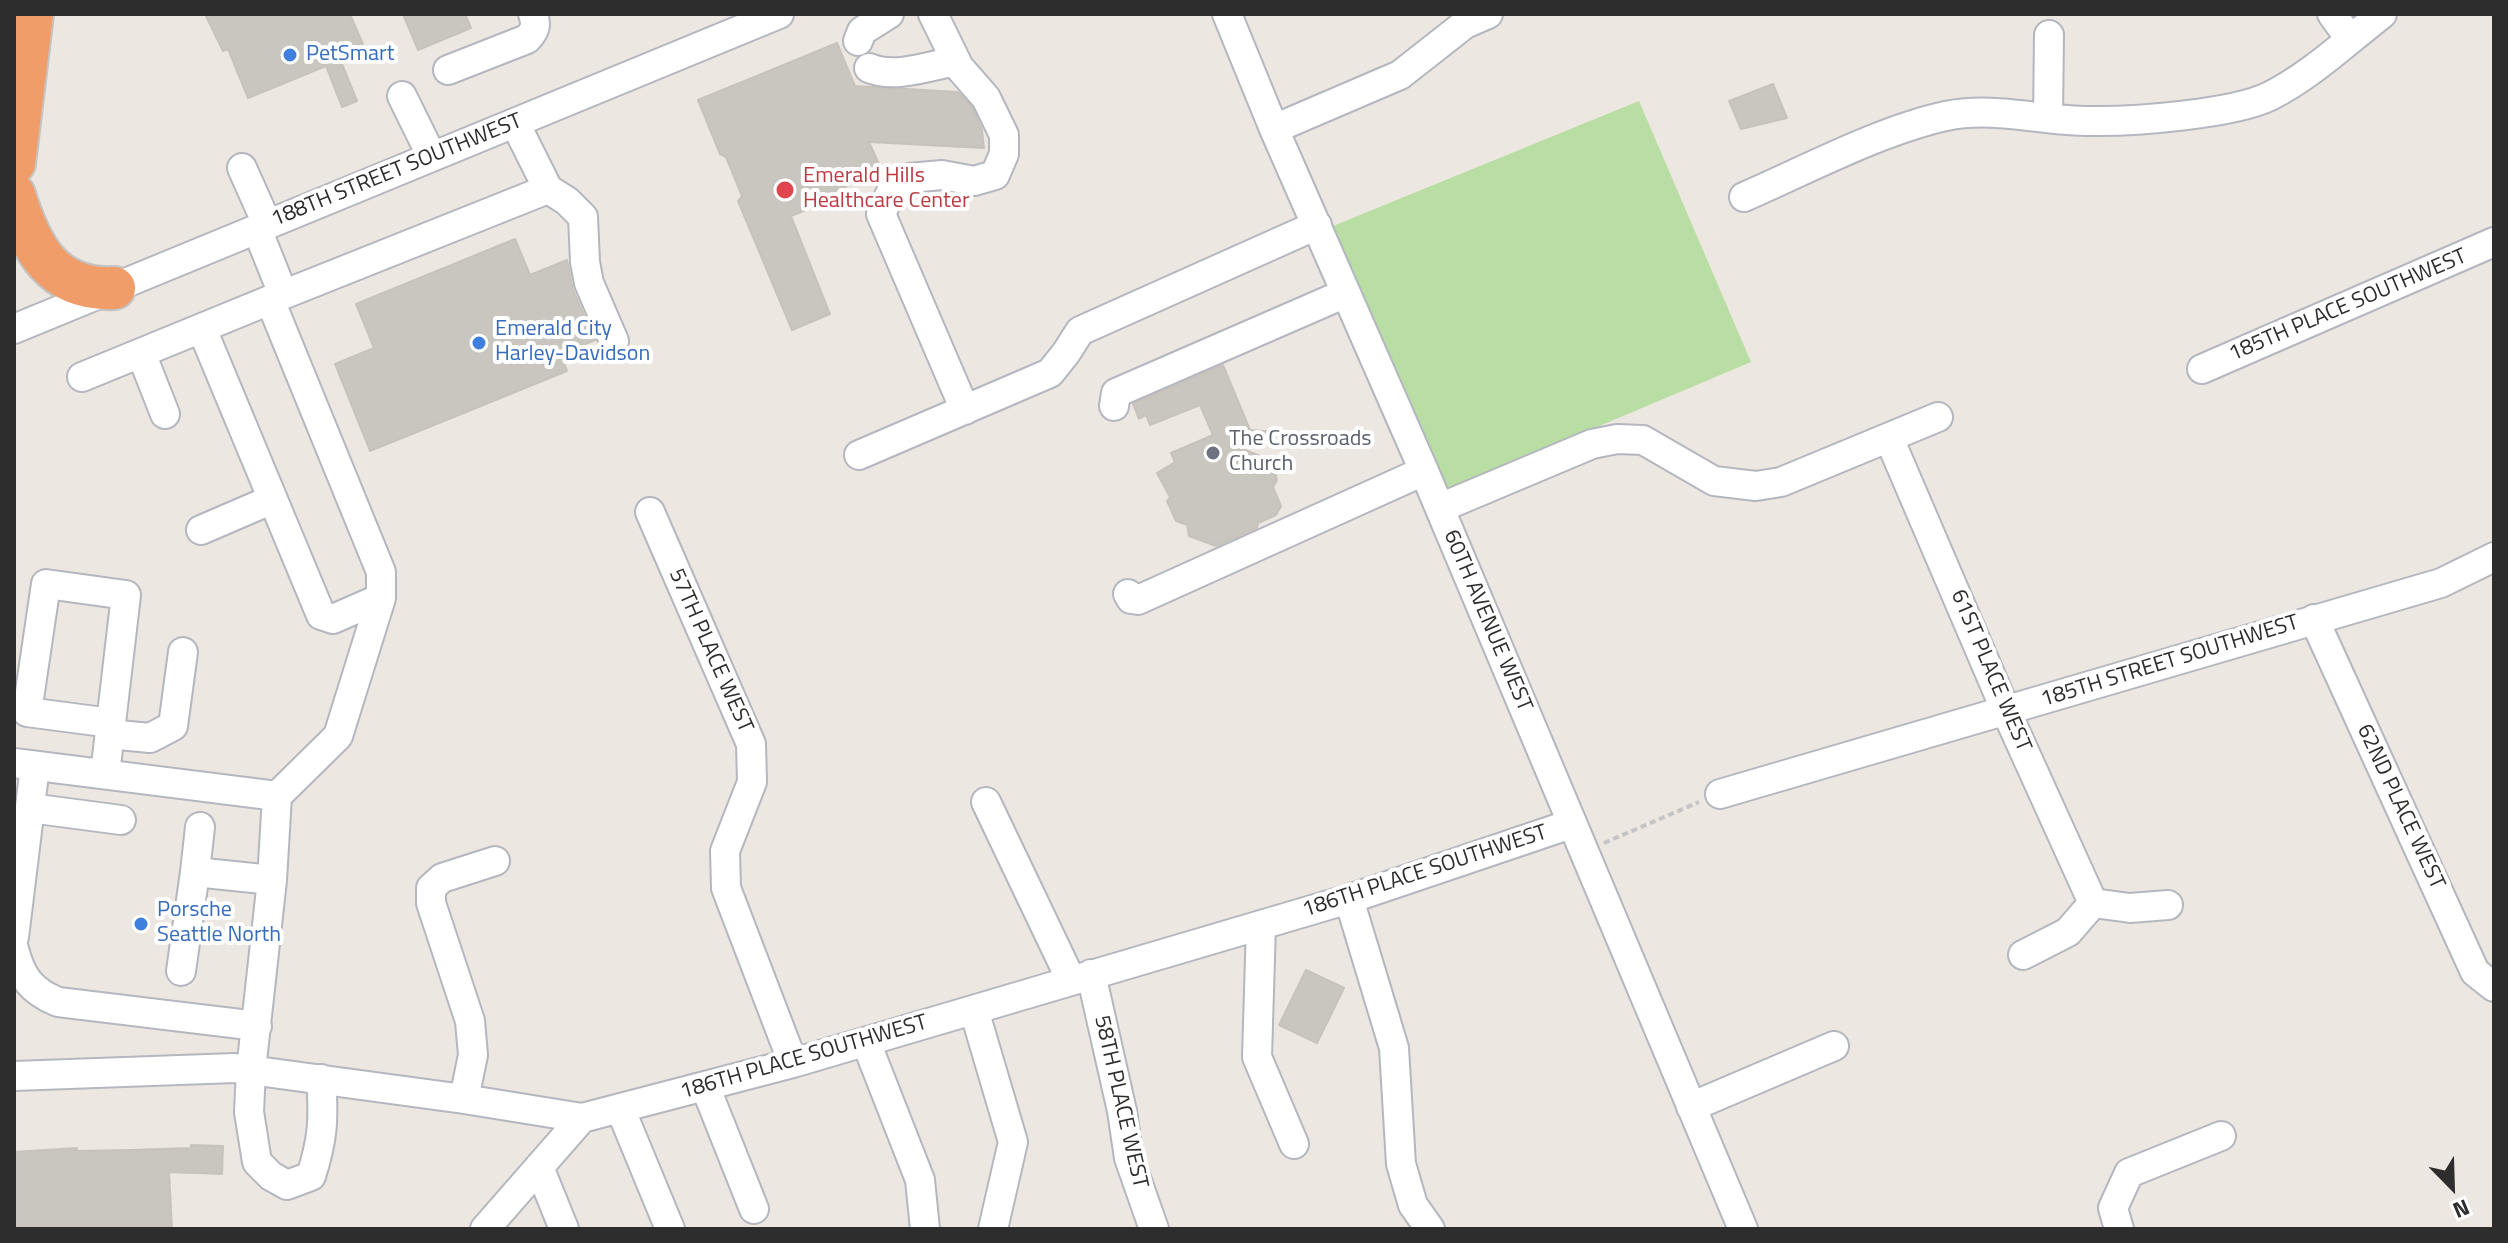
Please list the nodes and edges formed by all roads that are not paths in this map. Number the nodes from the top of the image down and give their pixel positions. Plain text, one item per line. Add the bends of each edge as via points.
1 (32, 14) edge
2 (533, 14) edge
3 (779, 14) edge
4 (889, 14) edge
5 (933, 14) edge
6 (1227, 14) edge
7 (1488, 14) edge
8 (2332, 14) edge
9 (2382, 14) edge
10 (2049, 35) dead end
11 (2350, 39) junction
12 (858, 41) dead end
13 (956, 61) junction
14 (869, 68) dead end
15 (448, 70) dead end
16 (402, 96) dead end
17 (2048, 118) junction
18 (515, 123) junction
19 (1274, 129) junction
20 (432, 157) junction
21 (14, 163) edge
22 (242, 168) dead end
23 (548, 189) junction
24 (14, 195) edge
25 (1744, 197) dead end
26 (1317, 225) junction
27 (262, 227) junction
28 (2494, 242) edge
29 (114, 288) junction
30 (1346, 293) junction
31 (277, 297) junction
32 (14, 329) edge
33 (202, 329) junction
34 (614, 341) dead end
35 (141, 353) junction
36 (2202, 369) dead end
37 (82, 377) dead end
38 (1114, 406) dead end
39 (965, 410) junction
40 (165, 414) dead end
41 (1938, 417) dead end
42 (1889, 438) junction
43 (859, 455) dead end
44 (1424, 471) junction
45 (273, 499) junction
46 (1440, 508) junction
47 (650, 512) dead end
48 (201, 530) dead end
49 (2494, 557) edge
50 (1128, 594) dead end
51 (381, 598) junction
52 (2314, 619) junction
53 (183, 652) dead end
54 (2006, 711) junction
55 (110, 729) junction
56 (25, 764) edge
57 (105, 774) junction
58 (1720, 794) road end
59 (277, 796) junction
60 (986, 802) dead end
61 (30, 808) junction
62 (121, 820) dead end
63 (1571, 824) junction
64 (200, 827) dead end
65 (495, 861) dead end
66 (195, 872) junction
67 (272, 880) junction
68 (1349, 899) junction
69 (2093, 903) junction
70 (2168, 905) dead end
71 (1261, 925) junction
72 (14, 937) edge
73 (14, 949) edge
74 (2023, 955) dead end
75 (181, 971) dead end
76 (1081, 977) junction
77 (2494, 987) edge
78 (974, 1010) junction
79 (257, 1026) junction
80 (866, 1042) junction
81 (1834, 1046) dead end
82 (793, 1063) junction
83 (251, 1070) junction
84 (14, 1076) edge
85 (321, 1079) junction
86 (705, 1086) junction
87 (464, 1099) junction
88 (1691, 1107) junction
89 (620, 1108) junction
90 (582, 1118) junction
91 (2221, 1136) dead end
92 (1294, 1144) dead end
93 (539, 1167) junction
94 (754, 1209) dead end
95 (2116, 1219) edge
96 (485, 1229) edge
97 (564, 1229) edge
98 (670, 1229) edge
99 (925, 1229) edge
100 (993, 1229) edge
101 (1154, 1229) edge
102 (1430, 1229) edge
103 (1743, 1229) edge

1 - 21 highway
2 - 15 street via 534,32 527,39
3 - 18 street, 188TH STREET SOUTHWEST
4 - 12 street via 862,31
5 - 13 street
6 - 19 street, 60TH AVENUE WEST
7 - 19 street via 1465,24 1400,75
8 - 11 street
9 - 11 street
10 - 17 street
11 - 17 street via 2292,82 2248,104 2151,118
13 - 14 street via 894,73
13 - 39 street via 986,98 1004,135 1004,154 995,175 974,181 942,175 909,178 890,194 881,214
16 - 20 street
17 - 25 street via 1982,112 1946,116 1901,129
18 - 20 street, 188TH STREET SOUTHWEST
18 - 23 street
19 - 26 street, 60TH AVENUE WEST
20 - 27 street, 188TH STREET SOUTHWEST
22 - 27 street
23 - 31 street
23 - 34 street via 583,217 589,283
24 - 29 highway via 34,246 52,269 87,287
26 - 30 street, 60TH AVENUE WEST
26 - 39 street via 1080,331 1050,373
27 - 29 street, 188TH STREET SOUTHWEST
27 - 31 street
28 - 36 street, 185TH PLACE SOUTHWEST
29 - 32 street, 188TH STREET SOUTHWEST
30 - 38 street via 1116,393
30 - 44 street, 60TH AVENUE WEST
31 - 33 street
31 - 51 street via 381,572
33 - 35 street
33 - 45 street
35 - 37 street
35 - 40 street
39 - 43 street
41 - 42 street
42 - 46 street via 1781,482 1756,486 1714,481 1643,440 1617,439 1592,444
42 - 54 street, 61ST PLACE WEST
44 - 46 street, 60TH AVENUE WEST
44 - 50 street via 1138,600
45 - 48 street
45 - 51 street via 321,615 333,619
46 - 63 street, 60TH AVENUE WEST
47 - 82 street, 57TH PLACE WEST via 751,744 752,782 725,851 726,888
49 - 52 street, 185TH STREET SOUTHWEST via 2441,583
51 - 59 street via 338,736
52 - 54 street, 185TH STREET SOUTHWEST
52 - 77 street, 62ND PLACE WEST via 2475,972
53 - 55 street via 173,726 150,738
54 - 58 street, 185TH STREET SOUTHWEST
54 - 69 street, 61ST PLACE WEST
55 - 55 street via 126,595 46,584 27,712
55 - 57 street
56 - 57 street
56 - 61 street
57 - 59 street
59 - 67 street
60 - 76 street, 58TH PLACE WEST
61 - 62 street
61 - 72 street
63 - 68 street, 186TH PLACE SOUTHWEST
63 - 88 street, 60TH AVENUE WEST
64 - 66 street
65 - 87 street via 442,878 431,888 431,903 470,1021 473,1055
66 - 67 street
66 - 75 street
67 - 79 street
68 - 71 street, 186TH PLACE SOUTHWEST
68 - 102 street via 1394,1048 1401,1164 1413,1205
69 - 70 street via 2130,908
69 - 74 street via 2068,932
71 - 76 street, 186TH PLACE SOUTHWEST
71 - 92 street via 1257,1057
73 - 79 street via 28,982 40,995 58,1002
76 - 78 street, 186TH PLACE SOUTHWEST
76 - 101 street, 58TH PLACE WEST via 1107,1053 1129,1158
78 - 80 street, 186TH PLACE SOUTHWEST
78 - 100 street via 1013,1142
79 - 83 street
80 - 82 street, 186TH PLACE SOUTHWEST
80 - 99 street via 920,1180
81 - 88 street
82 - 86 street, 186TH PLACE SOUTHWEST
83 - 84 street, 186TH PLACE SOUTHWEST
83 - 85 street, 186TH PLACE SOUTHWEST
83 - 85 street via 249,1112 257,1162 287,1185 311,1176 318,1155 325,1120
85 - 87 street, 186TH PLACE SOUTHWEST
86 - 89 street, 186TH PLACE SOUTHWEST
86 - 94 street
87 - 90 street, 186TH PLACE SOUTHWEST
88 - 103 street, 60TH AVENUE WEST
89 - 90 street, 186TH PLACE SOUTHWEST
89 - 98 street
90 - 93 street
91 - 95 street via 2129,1173
93 - 96 street
93 - 97 street

